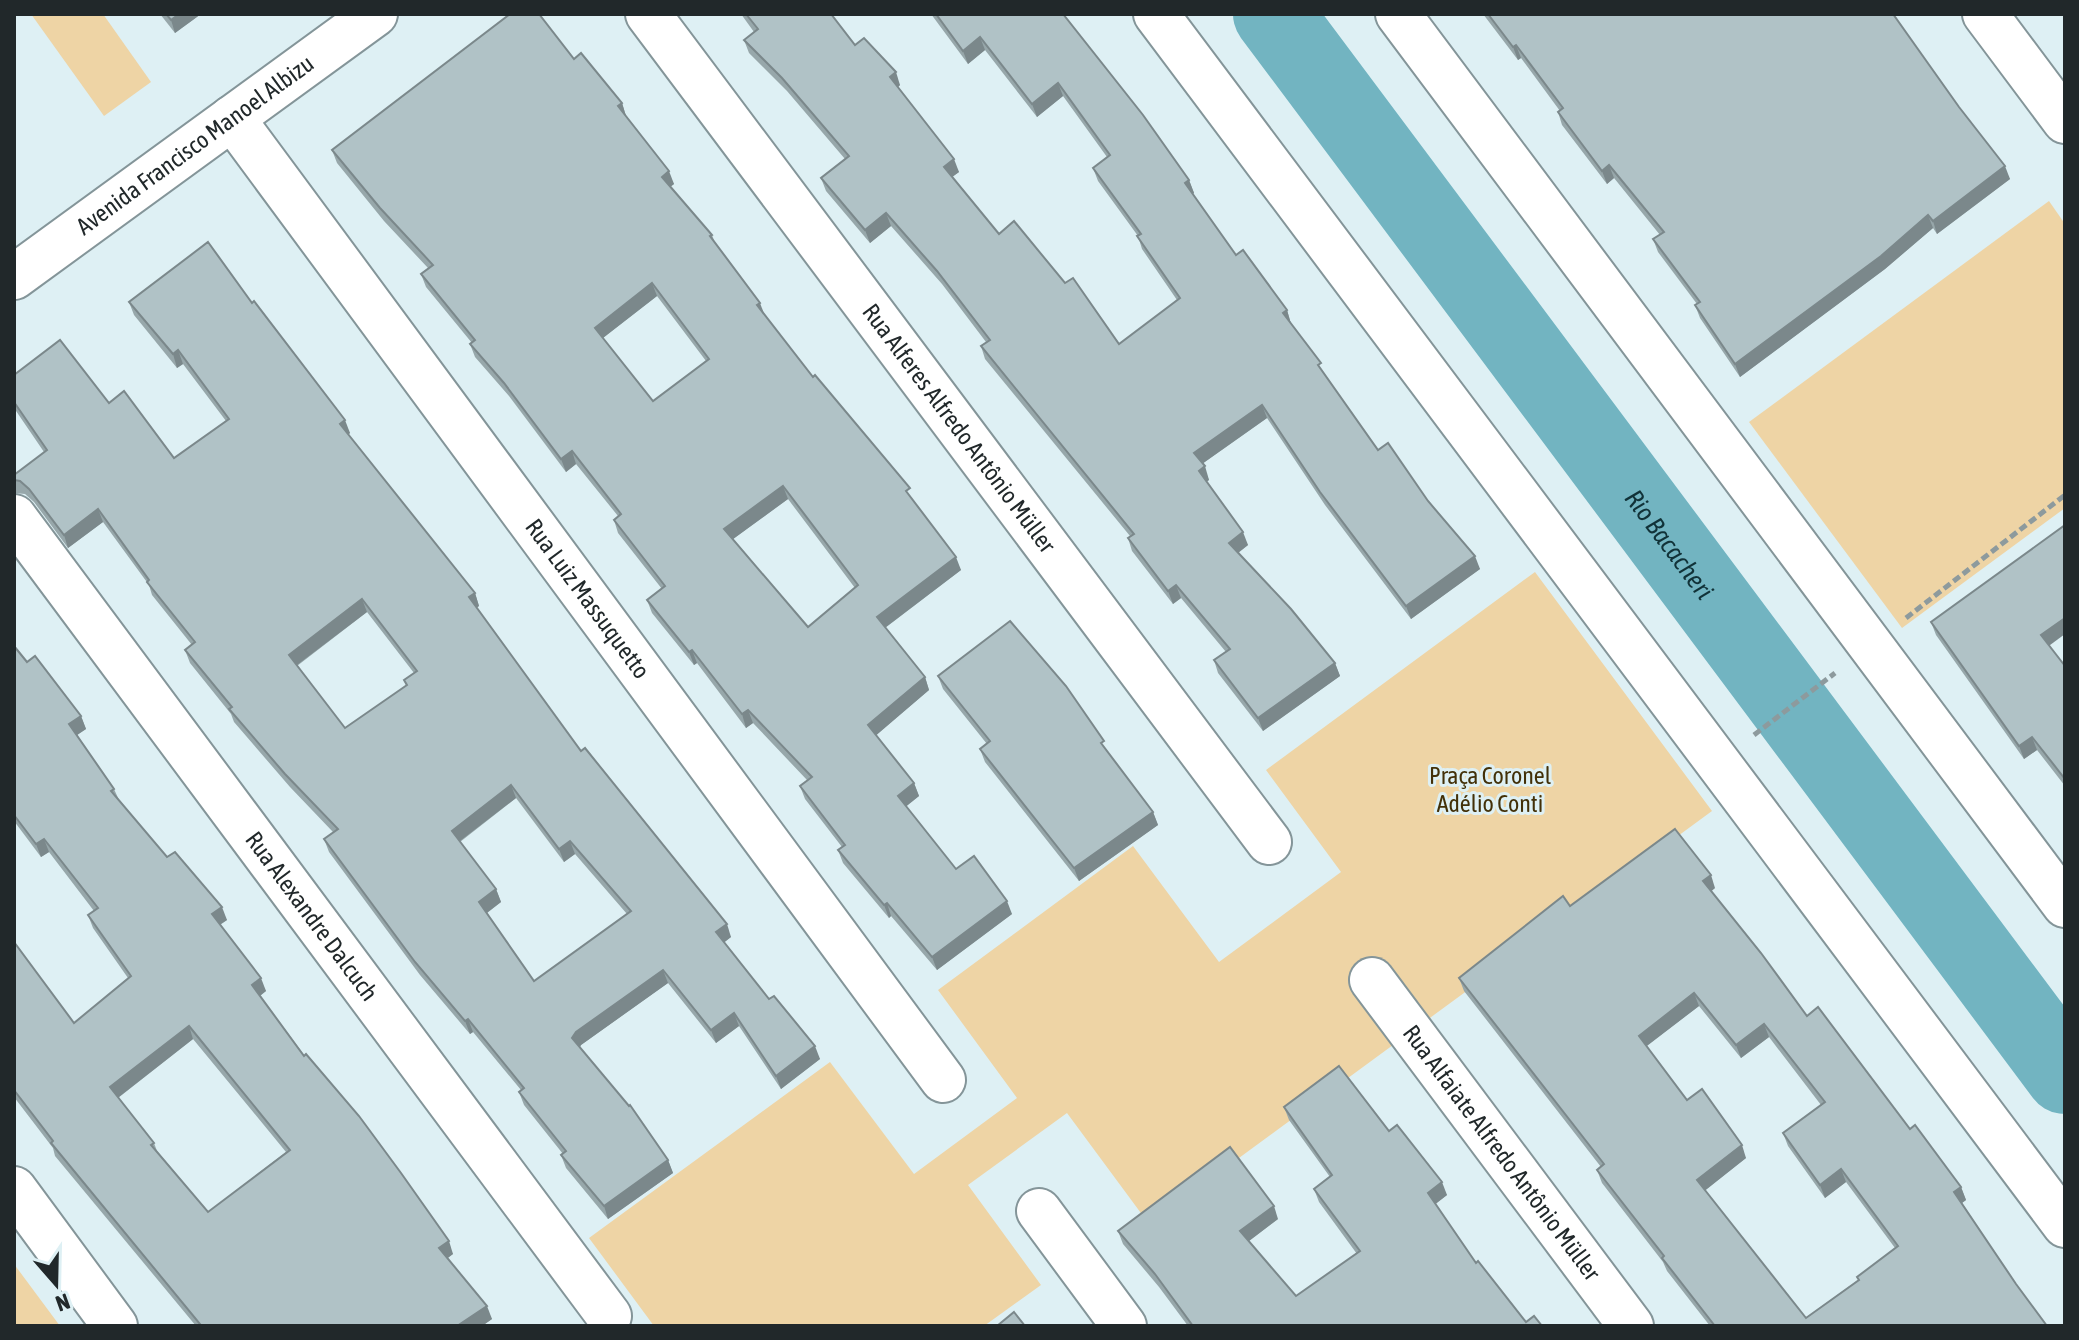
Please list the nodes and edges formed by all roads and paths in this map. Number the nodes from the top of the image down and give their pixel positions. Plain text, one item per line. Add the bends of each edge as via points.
1 (375, 14) edge
2 (648, 14) edge
3 (1156, 14) edge
4 (1398, 14) edge
5 (1985, 14) edge
6 (232, 118) junction
7 (2065, 121) edge
8 (14, 277) edge
9 (2065, 495) edge
10 (14, 517) edge
11 (1856, 656) junction
12 (1751, 737) dead end
13 (1269, 842) dead end
14 (2065, 905) edge
15 (1372, 980) dead end
16 (943, 1080) dead end
17 (14, 1189) edge
18 (1039, 1211) dead end
19 (2065, 1225) edge
20 (609, 1316) dead end
21 (115, 1326) edge
22 (1124, 1326) edge
23 (1631, 1326) edge

1 - 6 street, Avenida Francisco Manoel Albizu
2 - 13 street, Rua Alferes Alfredo Antônio Müller
3 - 19 street
4 - 11 street
5 - 7 street
6 - 8 street, Avenida Francisco Manoel Albizu
6 - 16 street, Rua Luiz Massuquetto
9 - 11 path
10 - 20 street, Rua Alexandre Dalcuch
11 - 12 path
11 - 14 street
15 - 23 street, Rua Alfaiate Alfredo Antônio Müller
17 - 21 street
18 - 22 street

